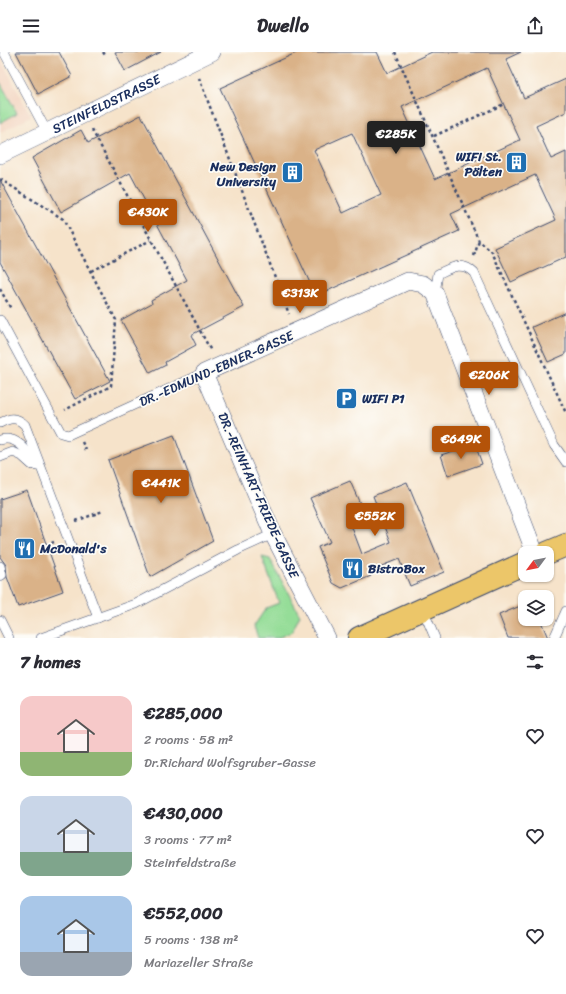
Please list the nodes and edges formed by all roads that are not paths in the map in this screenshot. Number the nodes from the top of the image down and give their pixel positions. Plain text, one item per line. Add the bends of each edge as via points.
1 (4, 52) edge
2 (212, 52) edge
3 (47, 132) junction
4 (0, 155) edge
5 (435, 293) junction
6 (0, 320) edge
7 (204, 373) junction
8 (0, 423) edge
9 (0, 440) edge
10 (0, 457) edge
11 (566, 462) edge
12 (46, 479) junction
13 (273, 534) junction
14 (566, 544) edge
15 (532, 546) edge
16 (554, 550) edge
17 (0, 566) edge
18 (518, 566) edge
19 (0, 576) edge
20 (422, 610) junction
21 (565, 613) edge
22 (98, 618) junction
23 (0, 620) edge
24 (9, 638) edge
25 (41, 638) edge
26 (326, 638) edge
27 (358, 638) edge
28 (435, 638) edge
29 (554, 638) edge

1 - 3 lane
2 - 3 street, STEINFELDSTRASSE
3 - 4 street, STEINFELDSTRASSE
5 - 7 street, DR.-EDMUND-EBNER-GASSE via 423,284 408,281
5 - 11 lane via 438,274 447,269 459,265 474,273 554,445
5 - 15 street
6 - 7 lane, DR.-EDMUND-EBNER-GASSE via 61,433 68,435
7 - 13 street, DR.-REINHART-FRIEDE-GASSE
8 - 12 lane via 10,418 20,420 25,425
9 - 12 lane via 12,440 23,446
10 - 12 lane via 13,452 22,456
12 - 22 lane
13 - 22 lane via 136,604
13 - 26 street, DR.-REINHART-FRIEDE-GASSE
14 - 16 main road
17 - 19 lane
18 - 20 main road
20 - 27 main road
20 - 28 lane
21 - 29 lane
22 - 25 lane
23 - 24 lane

